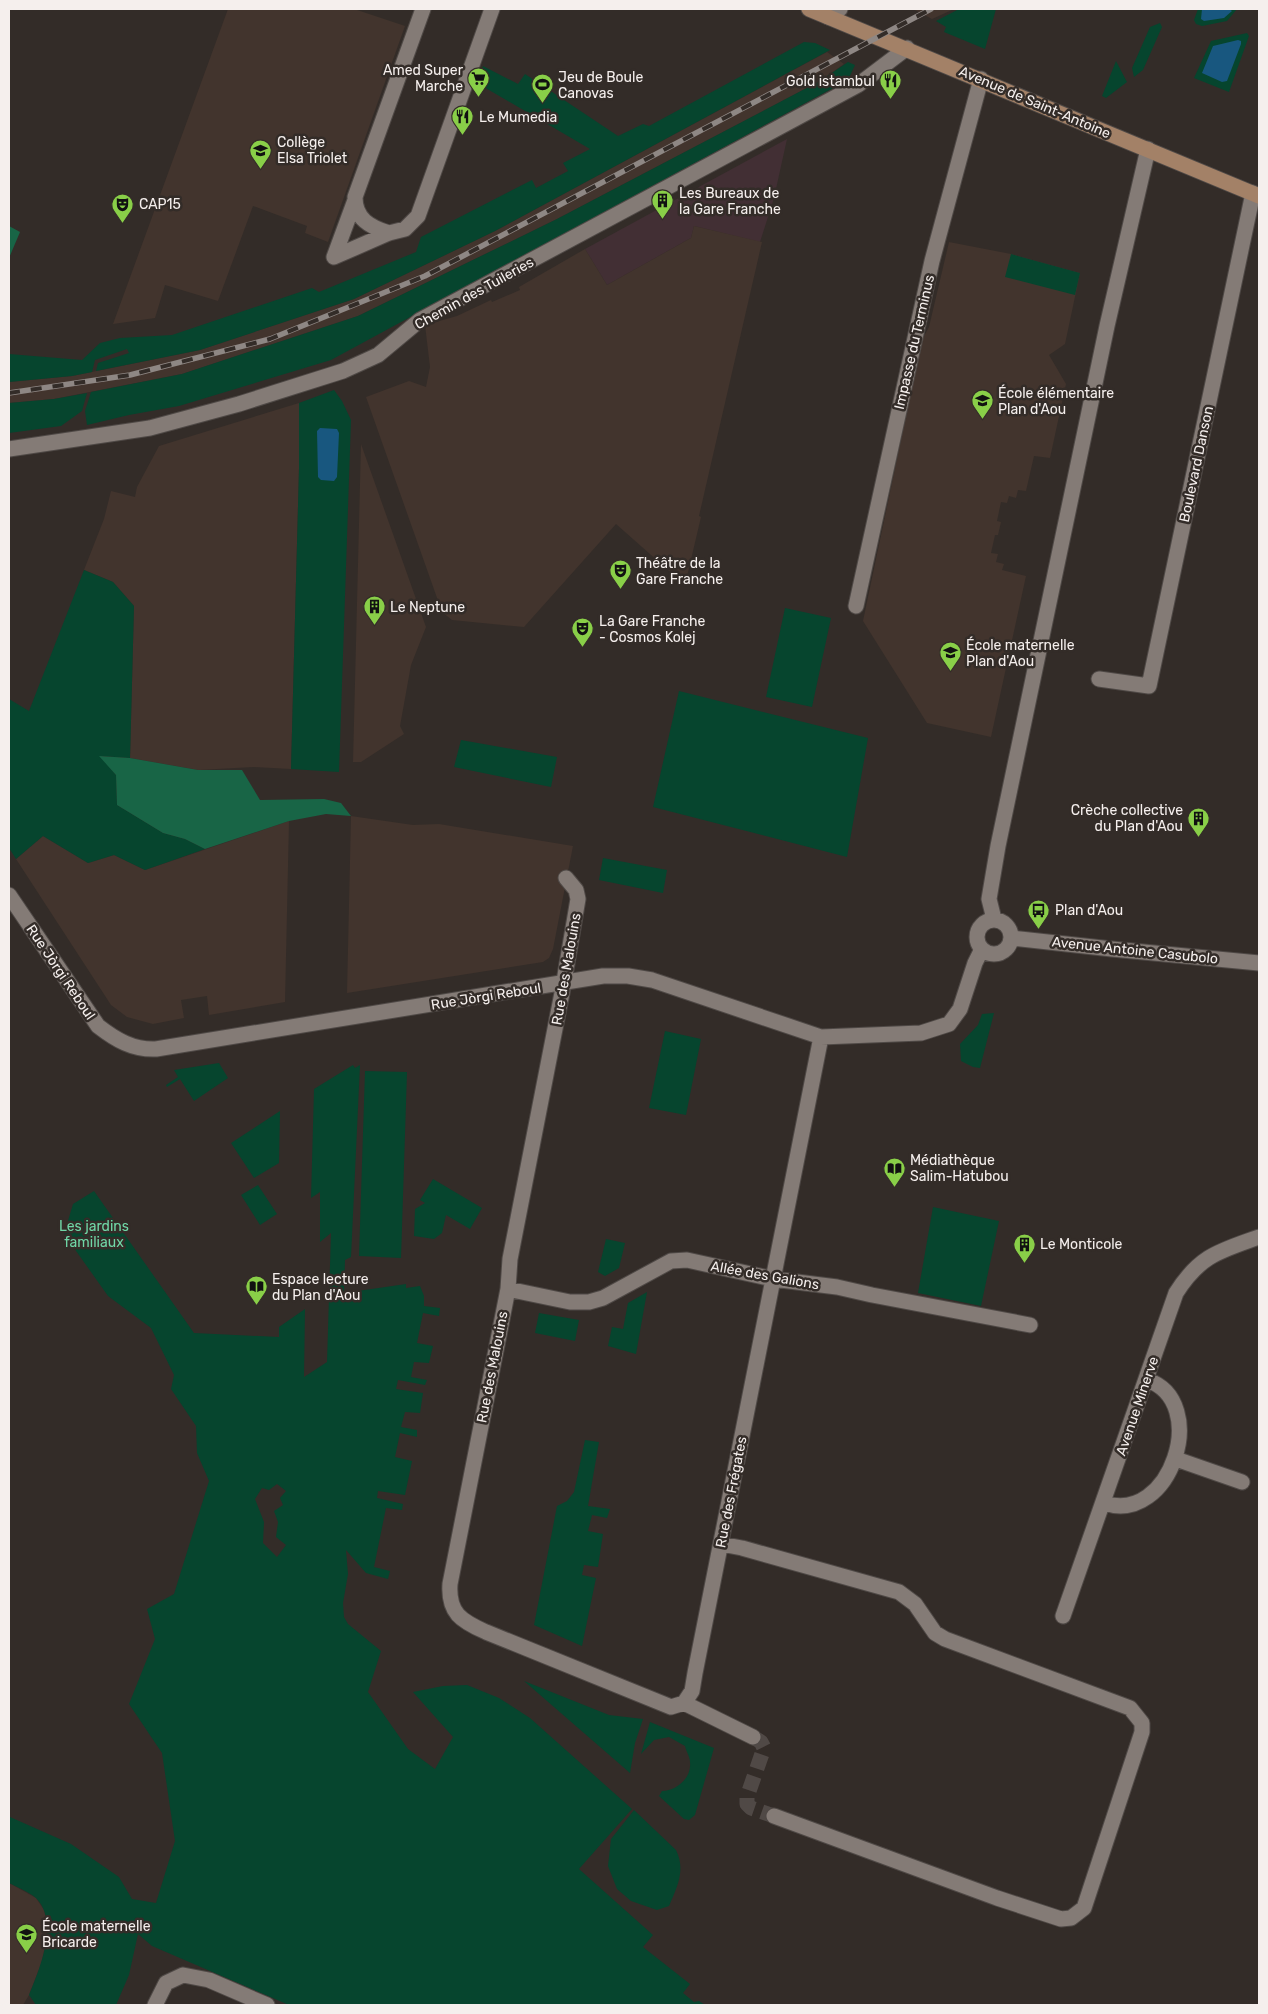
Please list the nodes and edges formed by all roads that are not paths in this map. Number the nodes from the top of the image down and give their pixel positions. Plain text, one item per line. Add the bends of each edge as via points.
1 (423, 9) edge
2 (492, 9) edge
3 (809, 9) edge
4 (834, 13) edge
5 (907, 48) junction
6 (981, 79) junction
7 (1148, 150) junction
8 (1256, 195) edge
9 (356, 197) junction
10 (389, 233) junction
11 (9, 449) edge
12 (856, 606) dead end
13 (1099, 679) dead end
14 (566, 878) dead end
15 (9, 895) edge
16 (994, 919) junction
17 (1012, 938) junction
18 (982, 949) junction
19 (1259, 962) edge
20 (564, 983) junction
21 (821, 1037) junction
22 (1259, 1237) edge
23 (773, 1279) junction
24 (508, 1289) junction
25 (1030, 1326) dead end
26 (1147, 1380) junction
27 (1176, 1459) junction
28 (1242, 1482) dead end
29 (1104, 1503) junction
30 (721, 1544) junction
31 (1063, 1616) dead end
32 (684, 1703) junction
33 (753, 1737) tunnel mouth
34 (774, 1816) tunnel mouth
35 (155, 2005) edge
36 (267, 2005) edge

1 - 9 street
2 - 10 street via 418,216 405,229
3 - 4 street, Avenue de Saint-Antoine
4 - 5 street, Avenue de Saint-Antoine
5 - 6 street, Avenue de Saint-Antoine
5 - 11 street, Chemin des Tuileries via 858,85 420,320 378,355 343,371 150,428
6 - 7 street, Avenue de Saint-Antoine
6 - 12 street, Impasse du Terminus via 924,295
7 - 8 street, Avenue de Saint-Antoine
7 - 16 street via 1108,320 998,846 989,899
8 - 13 street, Boulevard Danson via 1149,686
9 - 10 street via 355,208 359,217 375,229
9 - 10 street via 334,257
14 - 20 street, Rue des Malouins via 576,890 578,899
15 - 20 street, Rue Jòrgi Reboul via 98,1026 119,1042 142,1050
16 - 17 street via 1008,927
16 - 18 street via 983,923 977,933
17 - 18 street via 1007,948 998,954
17 - 19 street, Avenue Antoine Casubolo
18 - 21 street, Rue Jòrgi Reboul via 960,1009 949,1024 921,1033
20 - 21 street, Rue Jòrgi Reboul via 603,976 652,980
20 - 24 street, Rue des Malouins via 510,1259
21 - 23 street, Rue des Frégates
22 - 26 street, Avenue Minerve via 1218,1252 1185,1278 1176,1293
23 - 24 street, Allée des Galions via 687,1260 671,1261 603,1298 589,1302 570,1302
23 - 25 street, Allée des Galions via 837,1287
23 - 30 street, Rue des Frégates
24 - 32 street, Rue des Malouins via 450,1584 451,1605 469,1624 486,1632 672,1708
26 - 27 street via 1161,1386 1172,1402 1179,1430
26 - 29 street, Avenue Minerve
27 - 28 street
27 - 29 street via 1169,1473 1140,1501 1122,1507
29 - 31 street, Avenue Minerve
30 - 32 street, Rue des Frégates via 692,1691
30 - 34 street via 899,1592 915,1604 935,1633 945,1640 1130,1708 1142,1723 1142,1732 1084,1908 1071,1918 1061,1919 997,1898
32 - 33 street
35 - 36 street via 166,1982 183,1975 209,1980

